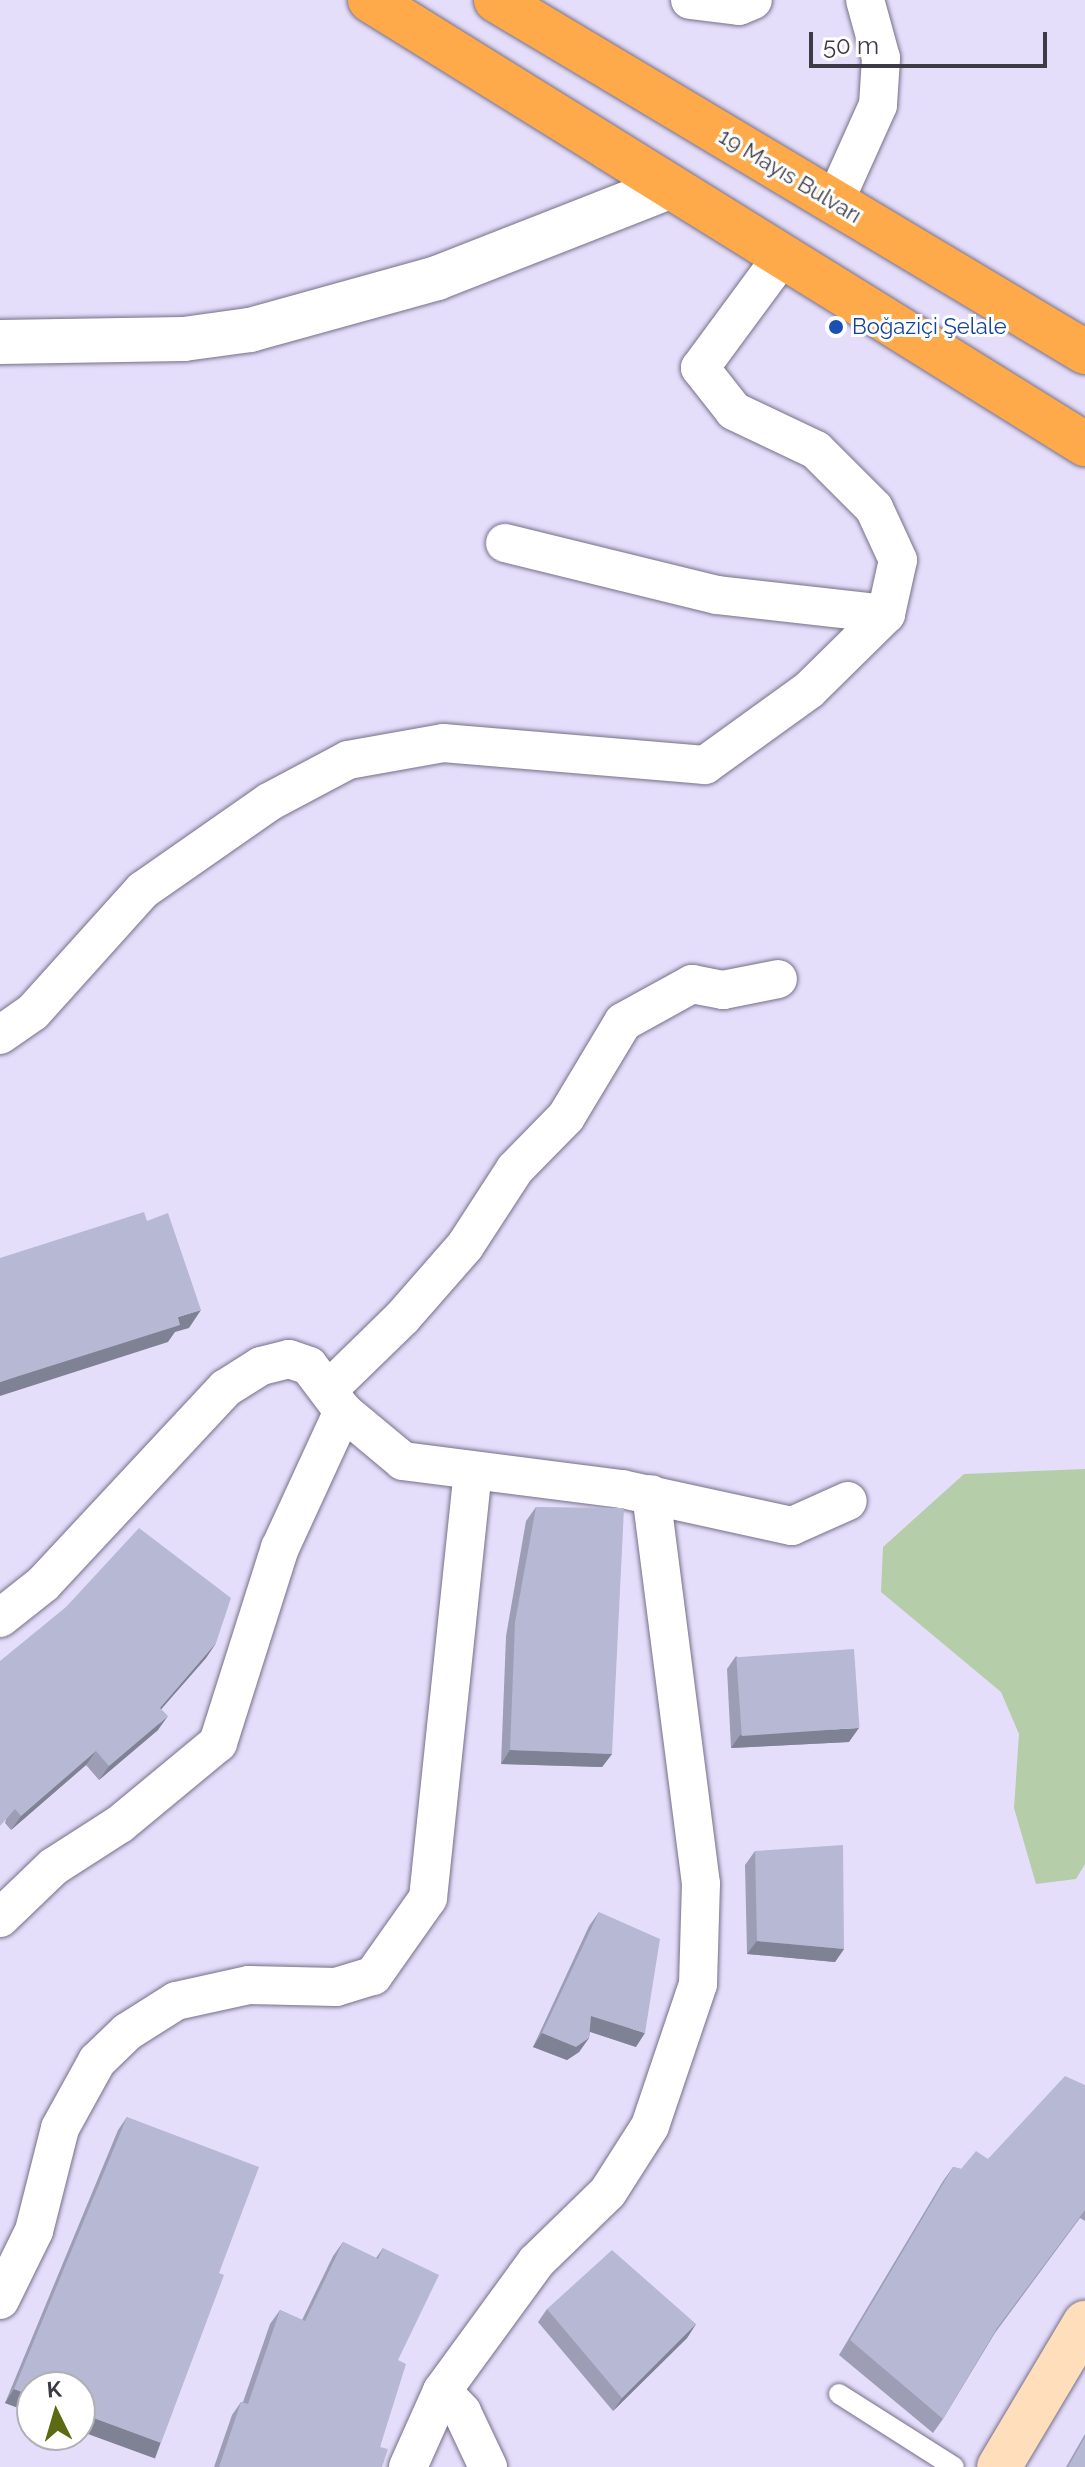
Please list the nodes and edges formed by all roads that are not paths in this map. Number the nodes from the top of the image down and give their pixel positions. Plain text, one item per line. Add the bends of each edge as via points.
1 (336, 0) edge
2 (370, 0) edge
3 (496, 0) edge
4 (690, 0) edge
5 (753, 0) edge
6 (865, 0) edge
7 (537, 108) junction
8 (667, 188) junction
9 (834, 203) junction
10 (781, 258) junction
11 (0, 342) edge
12 (1085, 352) edge
13 (1085, 444) edge
14 (505, 543) dead end
15 (886, 614) junction
16 (778, 979) dead end
17 (0, 1035) edge
18 (335, 1400) junction
19 (473, 1473) junction
20 (651, 1494) junction
21 (848, 1501) dead end
22 (0, 1618) edge
23 (0, 1918) edge
24 (0, 2300) edge
25 (1085, 2323) edge
26 (442, 2391) junction
27 (839, 2394) dead end
28 (408, 2467) edge
29 (488, 2467) edge
30 (954, 2467) edge
31 (999, 2467) edge

1 - 7 highway
2 - 7 highway
3 - 9 highway, 19 Mayıs Bulvarı
4 - 5 street via 739,6
6 - 9 street via 881,58 878,105
7 - 8 highway
8 - 10 highway
8 - 11 street via 437,278 250,330 184,339
9 - 12 highway, 19 Mayıs Bulvarı
10 - 13 highway
10 - 15 street via 700,368 734,411 816,450 874,508 898,560
14 - 15 street via 717,595
15 - 17 street via 809,690 705,765 443,743 348,760 269,802 143,890 33,1012
16 - 18 street via 723,990 692,984 623,1022 566,1117 515,1169 465,1246
18 - 19 street via 403,1461
18 - 22 street via 309,1366 289,1359 261,1366 226,1388 43,1584
18 - 23 street via 280,1548 218,1743 120,1824 53,1867
19 - 20 street
19 - 24 street via 428,1898 373,1976 336,1987 249,1985 176,2001 127,2032 97,2061 60,2128 34,2231
20 - 21 street via 792,1526
20 - 26 street via 701,1884 698,1984 650,2126 608,2192 536,2262
25 - 31 main road
26 - 28 street
26 - 29 street via 462,2412
27 - 30 lane

